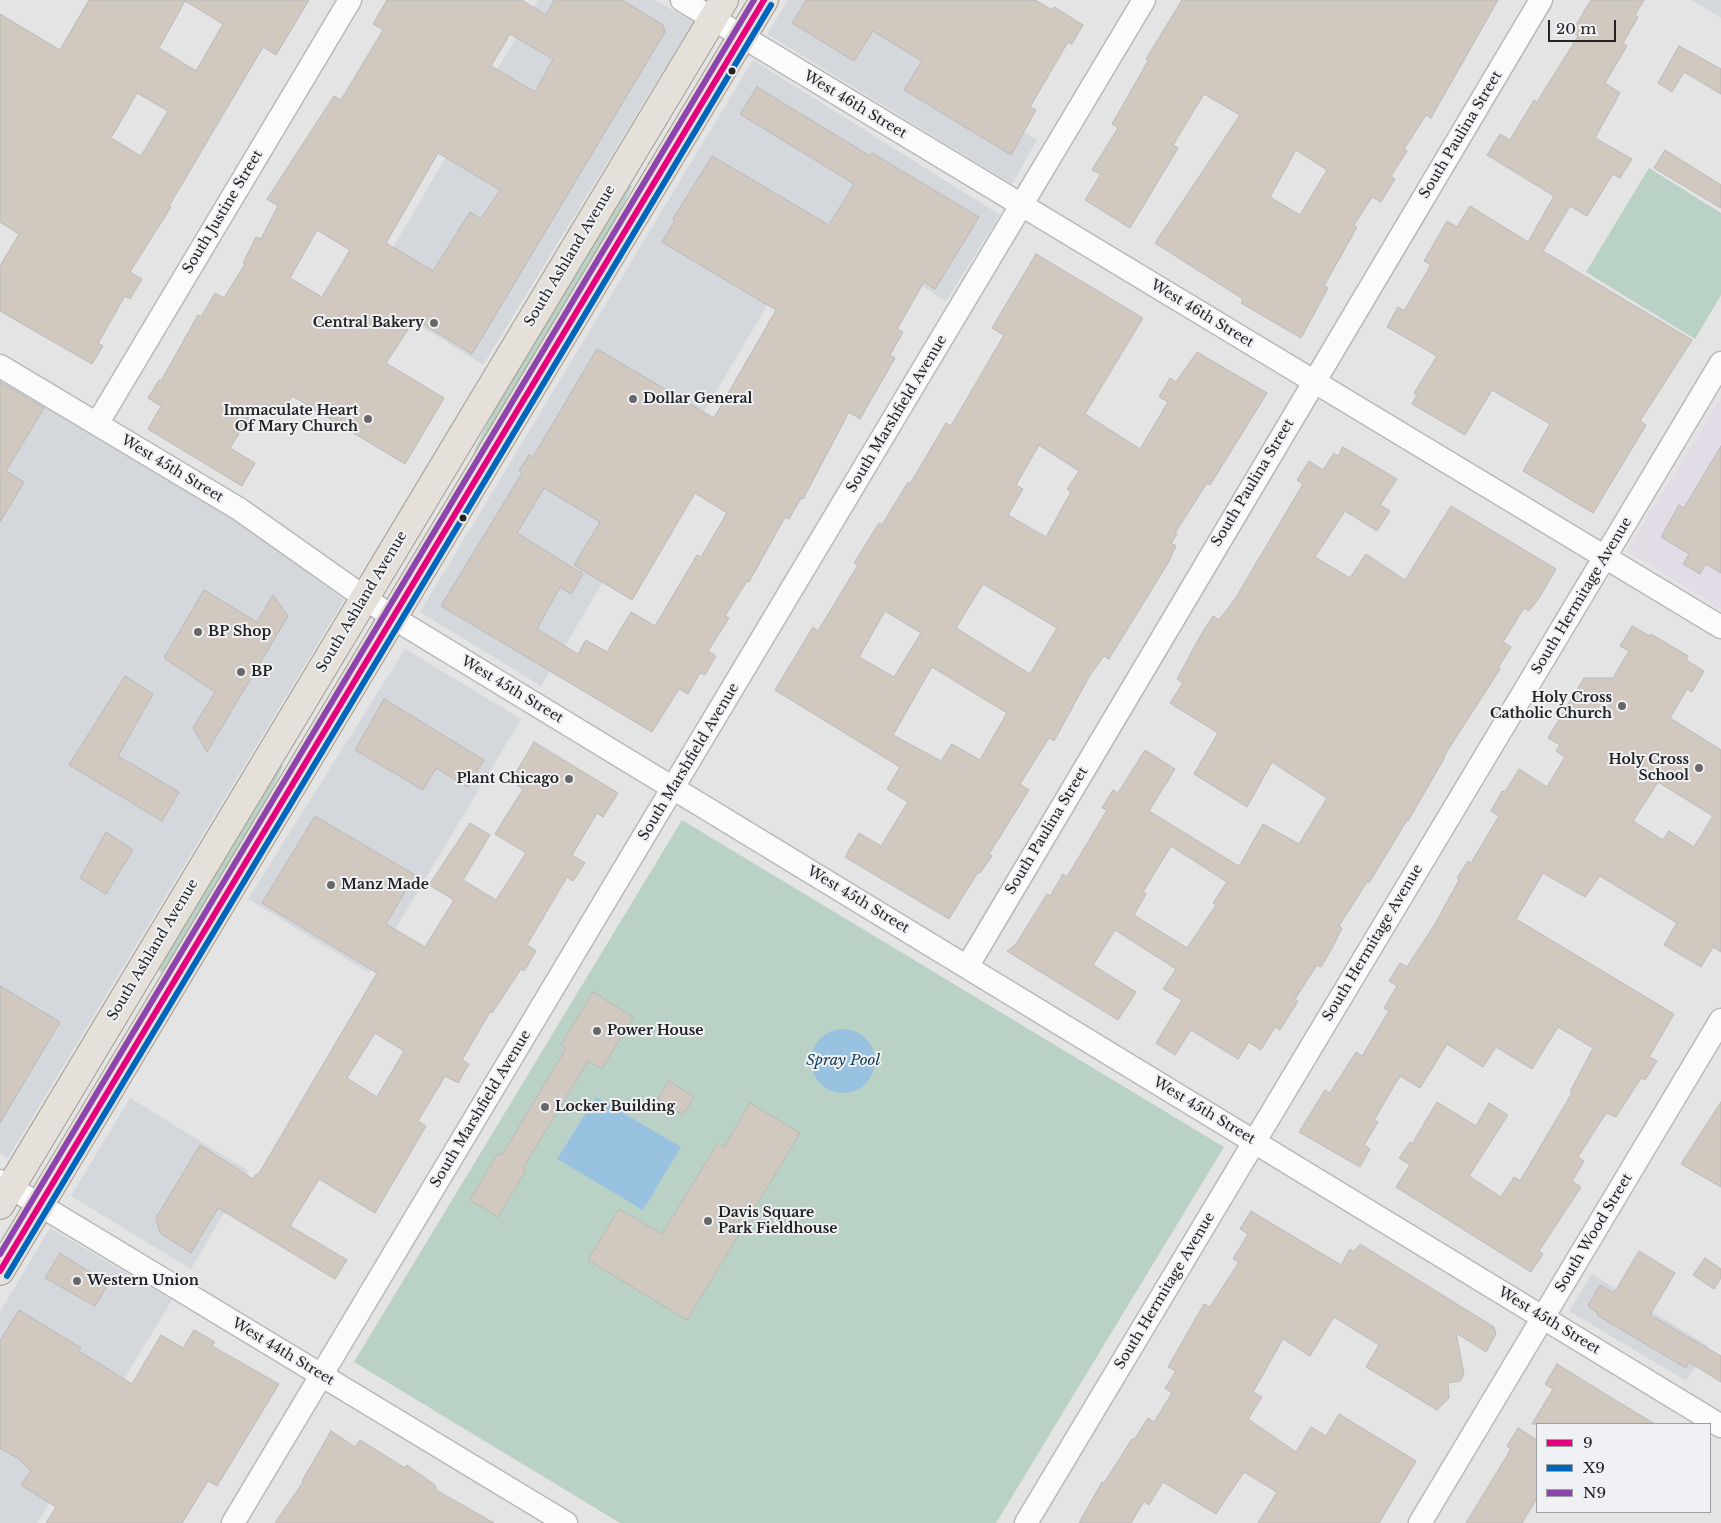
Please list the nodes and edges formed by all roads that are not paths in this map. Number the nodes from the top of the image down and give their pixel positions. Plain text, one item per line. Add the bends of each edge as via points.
1 (350, 0) edge
2 (682, 0) edge
3 (764, 0) edge
4 (1144, 0) edge
5 (1541, 0) edge
6 (718, 9) edge
7 (742, 36) junction
8 (1022, 206) junction
9 (1721, 364) edge
10 (0, 366) edge
11 (1313, 381) junction
12 (97, 424) junction
13 (1605, 557) junction
14 (365, 597) junction
15 (392, 617) junction
16 (1721, 628) edge
17 (673, 788) junction
18 (967, 967) junction
19 (1721, 1020) edge
20 (1254, 1142) junction
21 (4, 1191) edge
22 (40, 1204) junction
23 (0, 1271) edge
24 (1543, 1317) junction
25 (322, 1375) junction
26 (1721, 1426) edge
27 (233, 1523) edge
28 (566, 1523) edge
29 (1026, 1523) edge
30 (1420, 1523) edge

1 - 12 street, South Justine Street
2 - 6 street, West 46th Street
3 - 7 main road
4 - 8 street, South Marshfield Avenue
5 - 11 street, South Paulina Street
6 - 7 street, West 46th Street
6 - 14 main road, South Ashland Avenue
7 - 8 street, West 46th Street
7 - 15 main road
8 - 11 street, West 46th Street
8 - 17 street, South Marshfield Avenue
9 - 13 street, South Hermitage Avenue
10 - 12 street, West 45th Street
11 - 13 street, West 46th Street
11 - 18 street, South Paulina Street
12 - 14 street, West 45th Street via 239,509
13 - 16 street, West 46th Street
13 - 20 street, South Hermitage Avenue
14 - 15 street, West 45th Street
14 - 21 main road, South Ashland Avenue
15 - 17 street, West 45th Street
15 - 22 main road
17 - 18 street, West 45th Street
17 - 25 street, South Marshfield Avenue
18 - 20 street, West 45th Street
19 - 24 street, South Wood Street
20 - 24 street, West 45th Street
20 - 29 street, South Hermitage Avenue
21 - 22 street, West 44th Street
22 - 23 main road
22 - 25 street, West 44th Street
24 - 26 street, West 45th Street
24 - 30 street, South Wood Street
25 - 27 street, South Marshfield Avenue
25 - 28 street, West 44th Street

